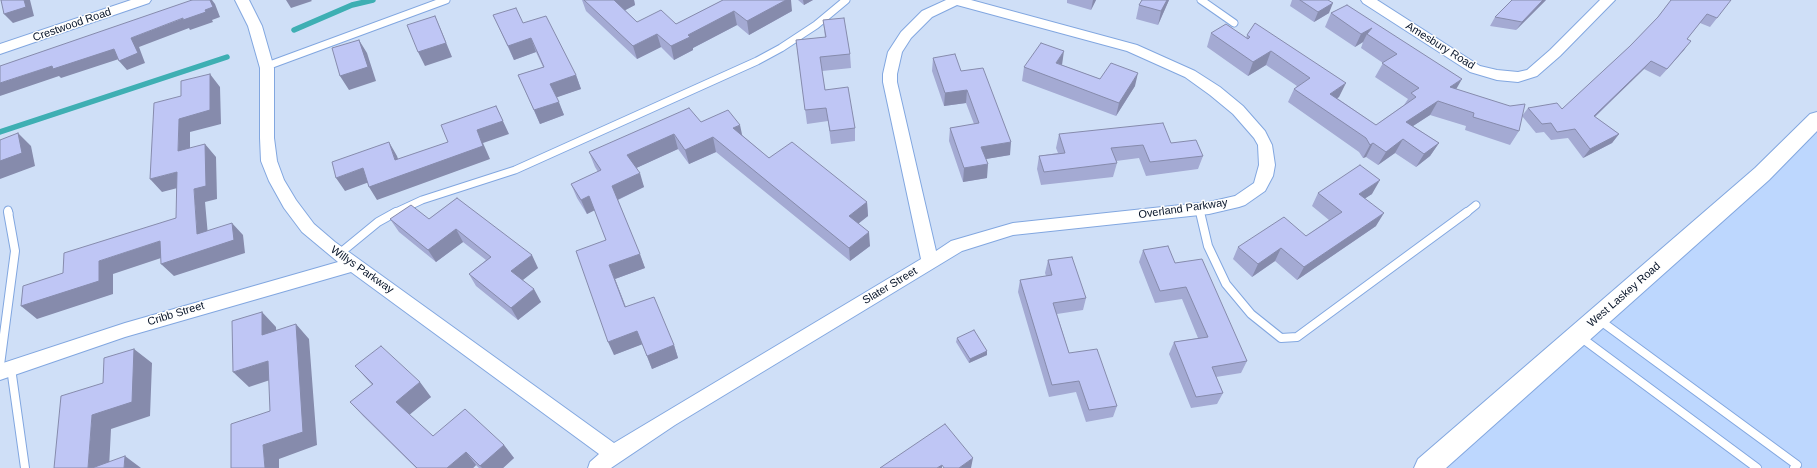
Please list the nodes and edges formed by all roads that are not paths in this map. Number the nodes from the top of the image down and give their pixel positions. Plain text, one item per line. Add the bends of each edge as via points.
1 (144, 0) edge
2 (242, 0) edge
3 (446, 0) edge
4 (846, 0) edge
5 (956, 0) edge
6 (1201, 0) edge
7 (1368, 0) edge
8 (1608, 0) edge
9 (1234, 23) dead end
10 (0, 49) edge
11 (267, 66) junction
12 (1817, 119) edge
13 (1476, 205) dead end
14 (1198, 209) junction
15 (8, 210) dead end
16 (339, 254) junction
17 (930, 262) junction
18 (354, 264) junction
19 (1598, 318) junction
20 (1579, 335) junction
21 (4, 368) edge
22 (614, 454) junction
23 (1795, 466) edge
24 (25, 468) edge
25 (596, 468) edge
26 (1427, 468) edge
27 (1757, 468) edge

1 - 10 street, Crestwood Road
2 - 11 street, Willys Parkway via 255,26
3 - 11 lane
4 - 16 lane via 816,25 763,58 516,170 422,200 397,211 378,222
5 - 14 street, Overland Parkway via 1132,48 1190,74 1238,110 1257,131 1265,145 1265,176 1260,187 1240,201
5 - 17 street, Slater Street via 927,14 906,35 895,52 890,74
6 - 9 lane
7 - 8 street, Amesbury Road via 1475,69 1497,75 1518,76 1532,73
11 - 16 street, Willys Parkway via 269,161 290,204 308,228
12 - 19 main road, West Laskey Road via 1762,174
13 - 14 lane via 1296,337 1281,338 1251,314 1226,284 1208,246
14 - 17 street, Overland Parkway via 1013,229 957,246
15 - 21 lane via 15,251
16 - 18 street, Willys Parkway
17 - 22 street, Slater Street
18 - 21 street, Cribb Street
18 - 22 street, Willys Parkway
19 - 20 main road, West Laskey Road
19 - 23 lane
20 - 26 main road, West Laskey Road
20 - 27 lane
21 - 24 lane
22 - 25 street, Slater Street

